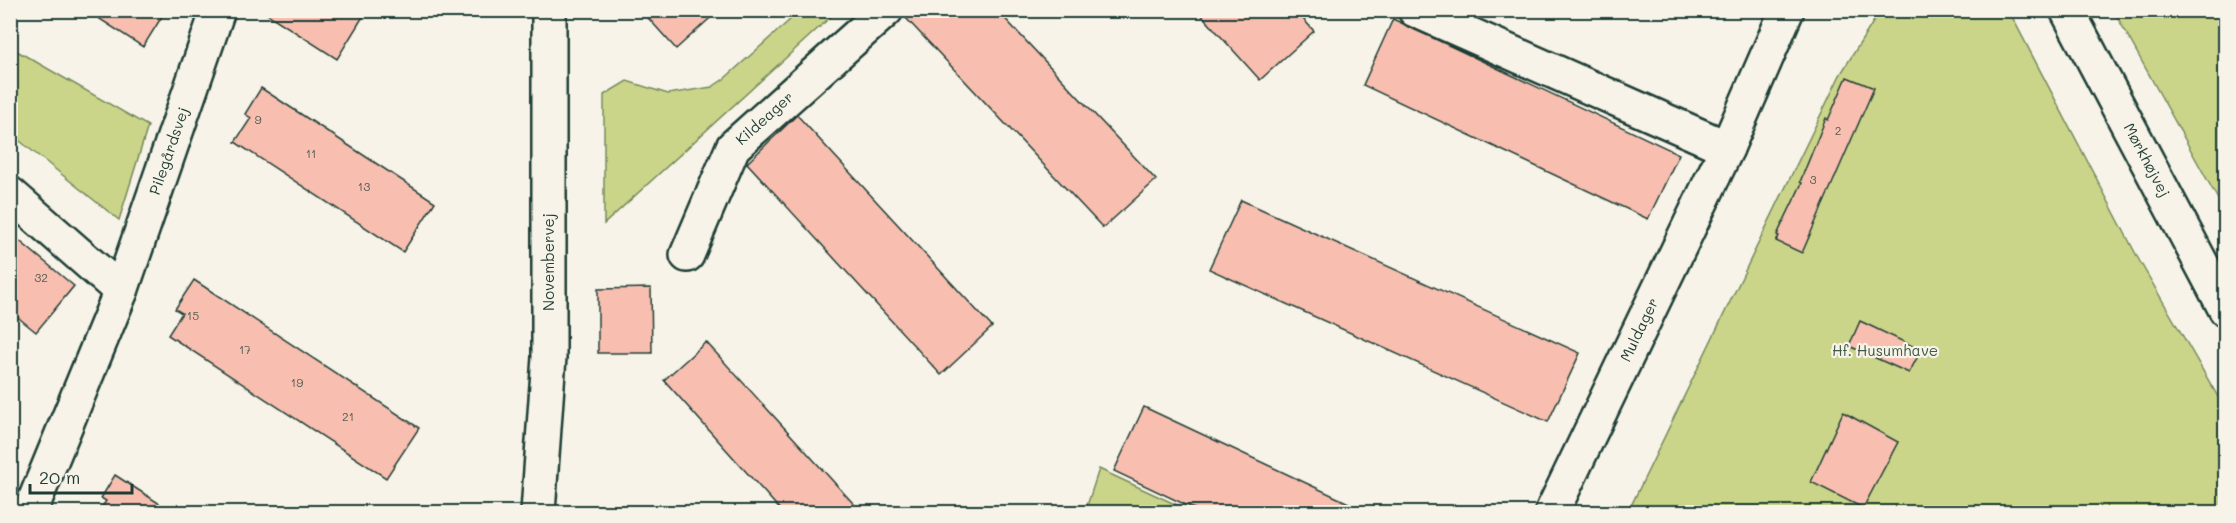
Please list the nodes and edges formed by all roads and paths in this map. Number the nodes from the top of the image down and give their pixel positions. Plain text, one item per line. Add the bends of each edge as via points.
1 (218, 10) edge
2 (549, 10) edge
3 (886, 10) edge
4 (1415, 10) edge
5 (1787, 10) edge
6 (2067, 10) edge
7 (1727, 148) junction
8 (10, 194) edge
9 (687, 255) dead end
10 (122, 291) junction
11 (2226, 310) edge
12 (30, 513) edge
13 (538, 513) edge
14 (1552, 513) edge

1 - 10 street, Pilegårdsvej
2 - 13 street, Novembervej via 549,357
3 - 9 street, Kildeager via 733,147
4 - 7 street
5 - 7 street, Muldager
6 - 11 street, Mørkhøjvej
7 - 14 street, Muldager
8 - 10 street
10 - 12 street, Pilegårdsvej

